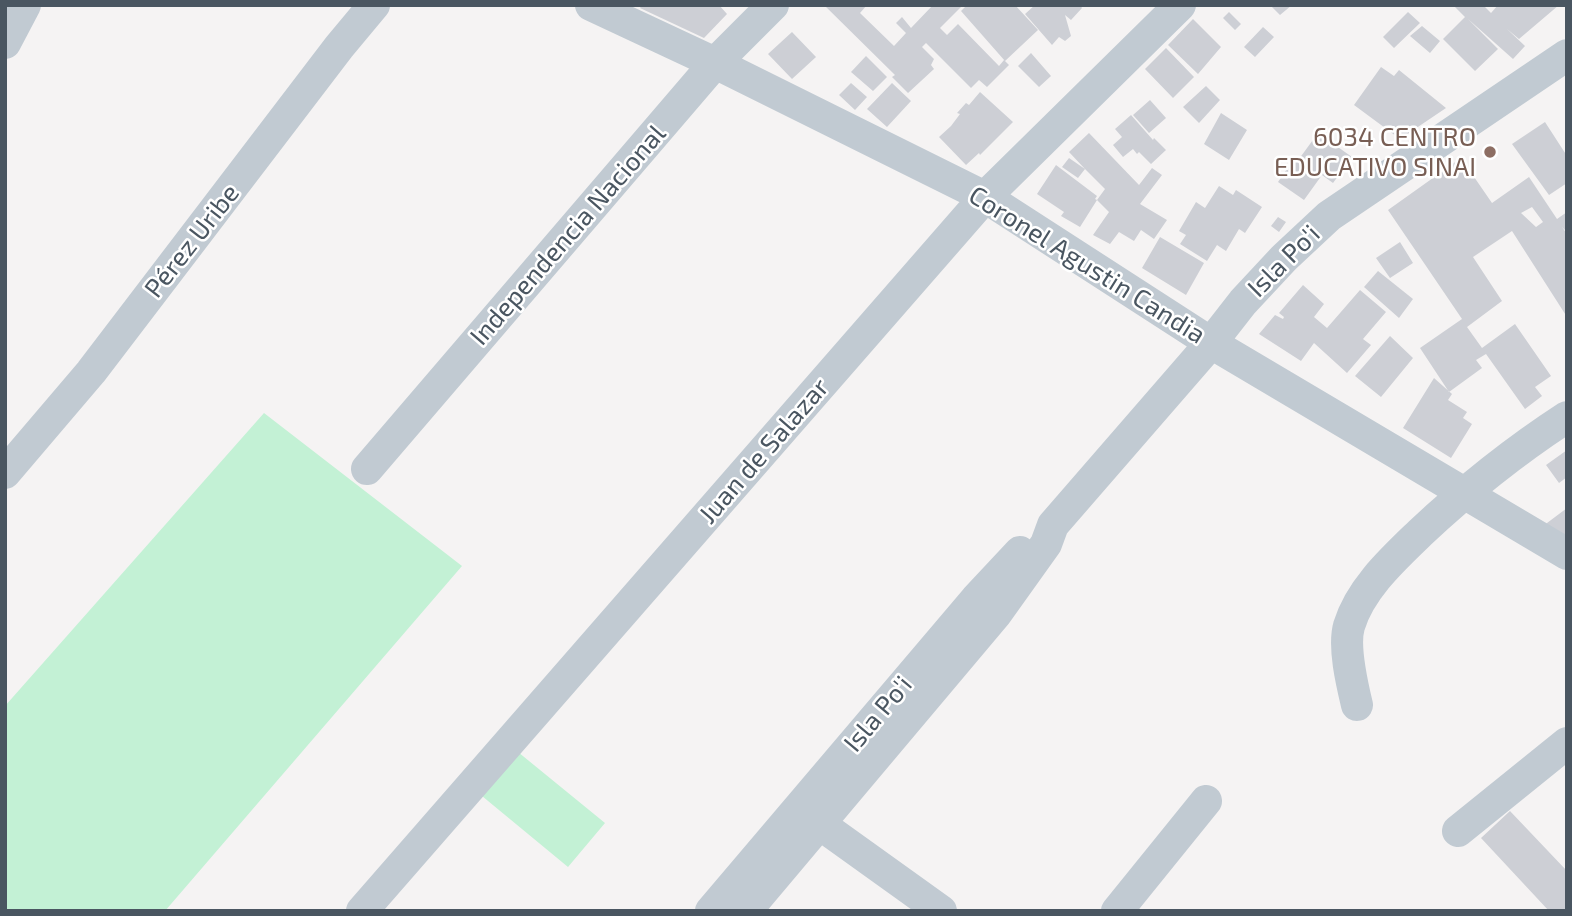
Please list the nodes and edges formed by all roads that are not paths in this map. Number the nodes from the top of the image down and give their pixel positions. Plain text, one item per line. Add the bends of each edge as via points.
1 (25, 5) edge
2 (374, 5) edge
3 (591, 5) edge
4 (773, 5) edge
5 (1180, 5) edge
6 (5, 43) edge
7 (1567, 55) edge
8 (715, 63) junction
9 (985, 197) junction
10 (1211, 343) junction
11 (1567, 417) edge
12 (367, 469) dead end
13 (5, 474) edge
14 (1465, 492) junction
15 (1567, 554) edge
16 (1357, 705) dead end
17 (1567, 743) edge
18 (1206, 801) dead end
19 (808, 816) junction
20 (1458, 831) dead end
21 (362, 911) edge
22 (711, 911) edge
23 (746, 911) edge
24 (941, 911) edge
25 (1117, 911) edge

1 - 6 street
2 - 13 street, Pérez Uribe via 91,372
3 - 8 street, Coronel Agustin Candia
4 - 8 street, Independencia Nacional
5 - 9 street, Juan de Salazar
7 - 10 street, Isla Po'i via 1329,216 1243,302
8 - 9 street, Coronel Agustin Candia
8 - 12 street, Independencia Nacional
9 - 10 street, Coronel Agustin Candia
9 - 21 street, Juan de Salazar
10 - 14 street, Coronel Agustin Candia
10 - 19 street, Isla Po'i via 1053,525 1046,544 996,614
11 - 14 street
14 - 15 street, Coronel Agustin Candia
14 - 16 street via 1392,560 1362,597 1348,628 1349,671
17 - 20 street
18 - 25 street
19 - 22 street, Isla Po'i
19 - 23 street, Isla Po'i
19 - 24 street

